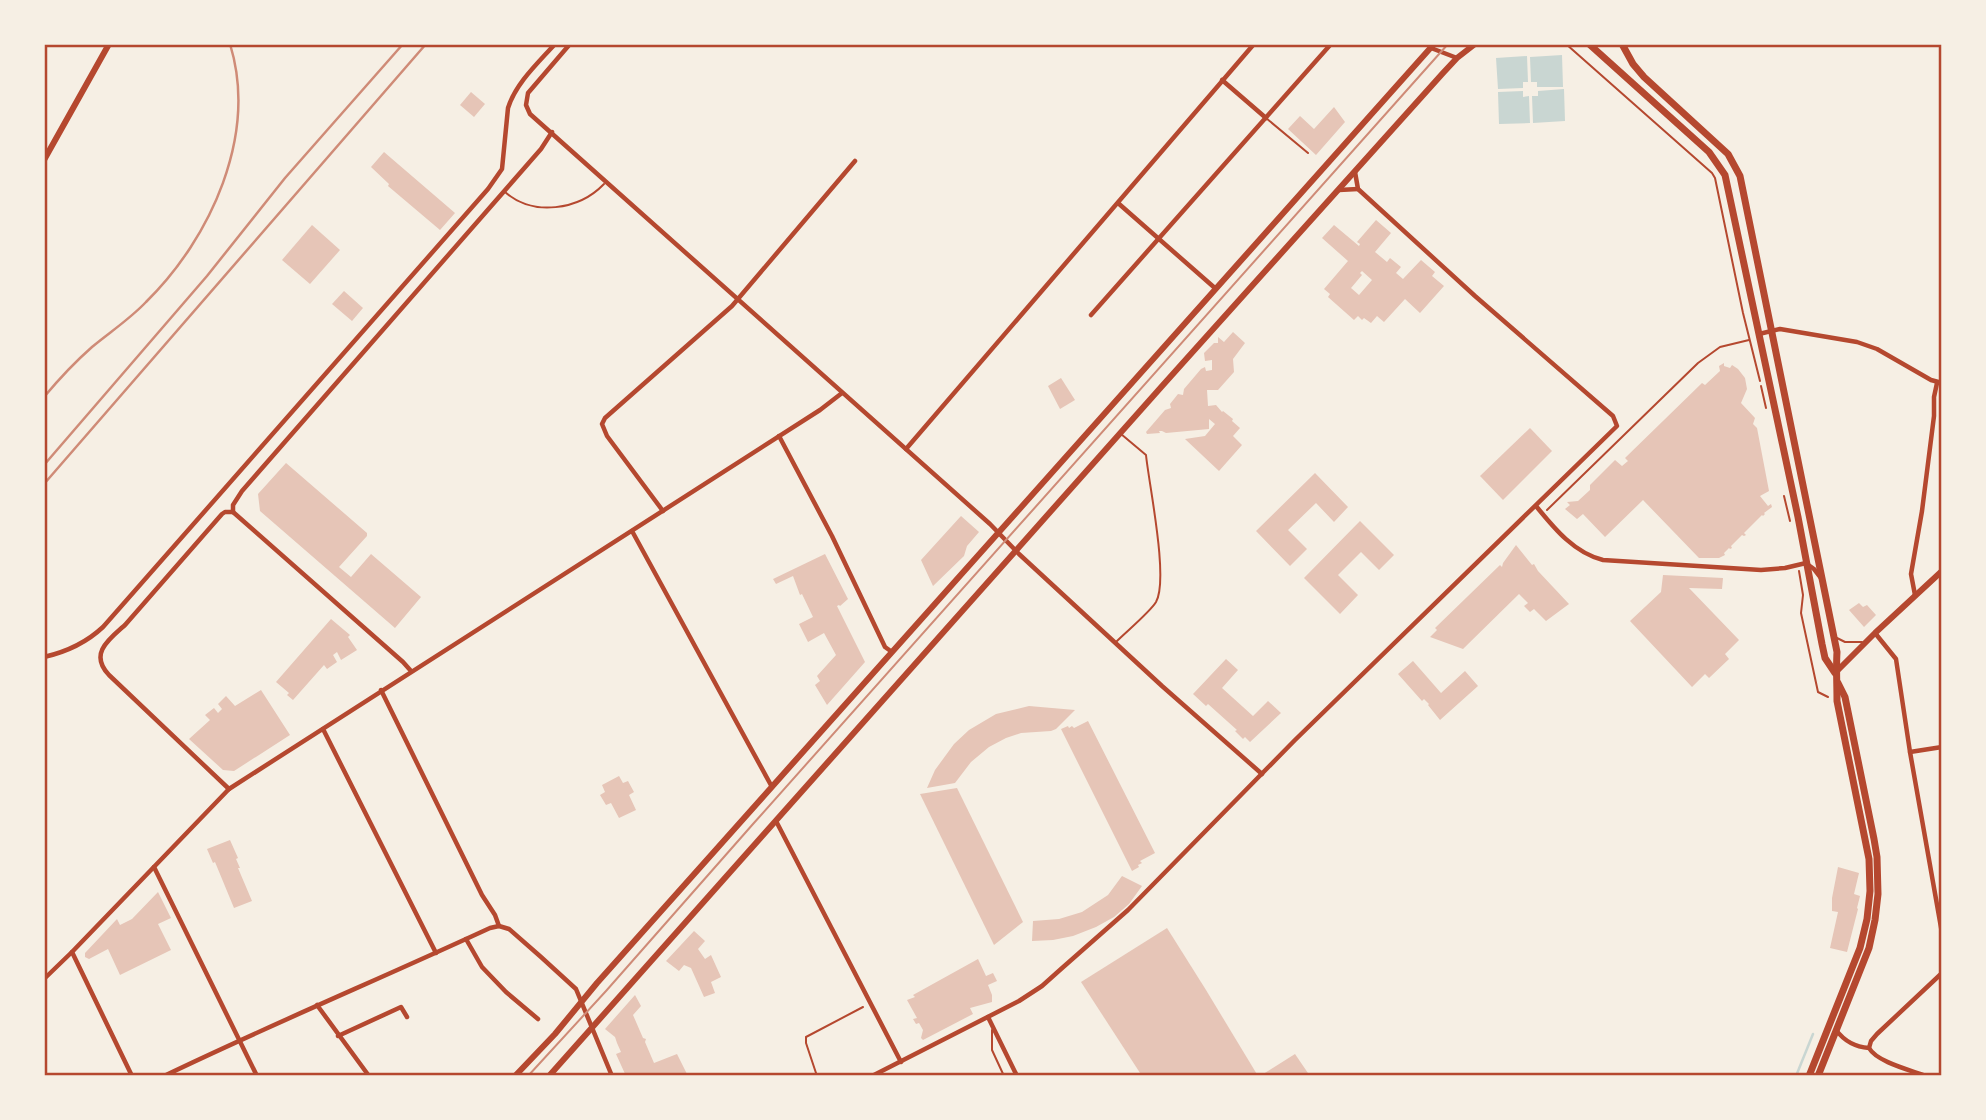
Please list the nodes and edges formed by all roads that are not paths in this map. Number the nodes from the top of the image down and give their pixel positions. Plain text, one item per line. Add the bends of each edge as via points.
1 (110, 44) edge
2 (555, 44) edge
3 (570, 44) edge
4 (1254, 44) edge
5 (1331, 44) edge
6 (1475, 44) edge
7 (1589, 44) edge
8 (1622, 44) edge
9 (1431, 45) edge
10 (1457, 58) junction
11 (1222, 80) junction
12 (1266, 118) junction
13 (552, 132) junction
14 (1308, 153) dead end
15 (44, 160) edge
16 (855, 161) dead end
17 (1355, 172) junction
18 (607, 181) junction
19 (1358, 189) junction
20 (1339, 190) junction
21 (504, 191) junction
22 (1118, 203) junction
23 (1159, 239) junction
24 (1216, 289) junction
25 (737, 299) junction
26 (1091, 315) dead end
27 (1772, 331) junction
28 (1759, 334) junction
29 (1940, 383) edge
30 (842, 393) junction
31 (1120, 433) junction
32 (779, 436) junction
33 (906, 449) junction
34 (1536, 506) junction
35 (663, 511) junction
36 (233, 512) junction
37 (632, 531) junction
38 (998, 533) junction
39 (1817, 548) junction
40 (1016, 551) junction
41 (1802, 565) junction
42 (1942, 571) edge
43 (1821, 578) junction
44 (1915, 596) junction
45 (1875, 633) junction
46 (1833, 635) junction
47 (1867, 642) junction
48 (1116, 643) junction
49 (892, 652) junction
50 (44, 657) edge
51 (411, 671) junction
52 (1835, 673) junction
53 (1838, 683) junction
54 (381, 690) junction
55 (323, 729) junction
56 (1942, 747) edge
57 (1910, 752) junction
58 (1262, 774) junction
59 (772, 788) junction
60 (229, 789) junction
61 (776, 821) junction
62 (154, 867) junction
63 (499, 926) junction
64 (1942, 933) edge
65 (466, 939) junction
66 (72, 952) junction
67 (436, 953) junction
68 (1942, 973) edge
69 (44, 979) edge
70 (582, 1002) junction
71 (317, 1005) junction
72 (407, 1017) dead end
73 (988, 1017) junction
74 (538, 1019) dead end
75 (992, 1026) junction
76 (592, 1027) junction
77 (1836, 1030) junction
78 (338, 1036) junction
79 (240, 1040) junction
80 (1869, 1048) junction
81 (901, 1062) junction
82 (1909, 1073) edge
83 (132, 1076) edge
84 (164, 1076) edge
85 (257, 1076) edge
86 (369, 1076) edge
87 (515, 1076) edge
88 (549, 1076) edge
89 (612, 1076) edge
90 (872, 1076) edge
91 (1004, 1076) edge
92 (1017, 1076) edge
93 (1809, 1076) edge
94 (1818, 1076) edge
95 (1926, 1076) edge

1 - 15 main road
2 - 50 street via 511,100 500,175 100,630 71,649
3 - 13 street via 526,99 530,114
4 - 11 street
5 - 12 street
6 - 10 main road
7 - 28 main road via 1709,152 1722,170
8 - 27 main road via 1644,77 1728,154 1736,168
9 - 10 street
9 - 24 main road
10 - 17 main road
11 - 12 street
11 - 22 street
12 - 14 lane
12 - 23 street
13 - 18 street
13 - 21 street
16 - 25 street
17 - 19 street
17 - 20 main road
18 - 21 lane via 588,197 559,206 529,205
18 - 25 street
19 - 20 street
19 - 34 street via 1614,416 1617,426
20 - 31 main road
21 - 36 street via 242,491
22 - 23 street
22 - 33 street
23 - 24 street
23 - 26 street
24 - 38 main road
25 - 30 street
25 - 35 street via 602,424
27 - 28 street
27 - 29 street via 1857,342
27 - 39 main road
28 - 41 main road via 1798,517
29 - 44 street via 1934,397 1911,574
30 - 32 street
30 - 33 street
31 - 40 main road
31 - 48 lane via 1146,455 1160,566 1156,602
32 - 35 street
32 - 49 street via 885,647
33 - 38 street
34 - 41 street via 1569,542 1603,560 1728,569
34 - 58 street
35 - 37 street
36 - 51 street
36 - 60 street via 222,514 102,648 100,660 104,670
37 - 51 street
37 - 59 street
38 - 40 street
38 - 49 main road
39 - 41 street
39 - 43 main road
40 - 48 street
40 - 61 main road
41 - 43 street
41 - 52 main road via 1825,657
42 - 44 main road
43 - 46 main road
44 - 45 main road
45 - 47 main road
45 - 57 street via 1896,659
46 - 47 lane via 1845,642
46 - 52 main road
47 - 52 main road
48 - 58 street
49 - 59 main road
51 - 54 street
52 - 53 main road
53 - 77 main road via 1845,697 1874,839 1878,894 1869,948
53 - 93 main road via 1837,701 1870,859 1870,891 1860,948
54 - 55 street
54 - 63 street
55 - 60 street
55 - 67 street
56 - 57 street
57 - 64 street
58 - 73 street via 1119,918 1042,986
59 - 70 main road
60 - 62 street
61 - 76 main road
61 - 81 street
62 - 66 street
62 - 79 street
63 - 65 street
63 - 70 street via 509,929 555,969 576,989
65 - 67 street
65 - 74 street via 482,967
66 - 69 street
66 - 83 street
67 - 71 street
68 - 80 street via 1877,1034
70 - 76 street
70 - 87 main road
71 - 78 street
71 - 79 street
72 - 78 street via 401,1007
73 - 75 street
73 - 81 street
75 - 91 lane via 992,1050
75 - 92 street
76 - 88 main road
76 - 89 street
77 - 80 street via 1844,1040
77 - 94 main road
78 - 86 street
79 - 84 street
79 - 85 street
80 - 82 street via 1875,1056
81 - 90 street
82 - 95 street

